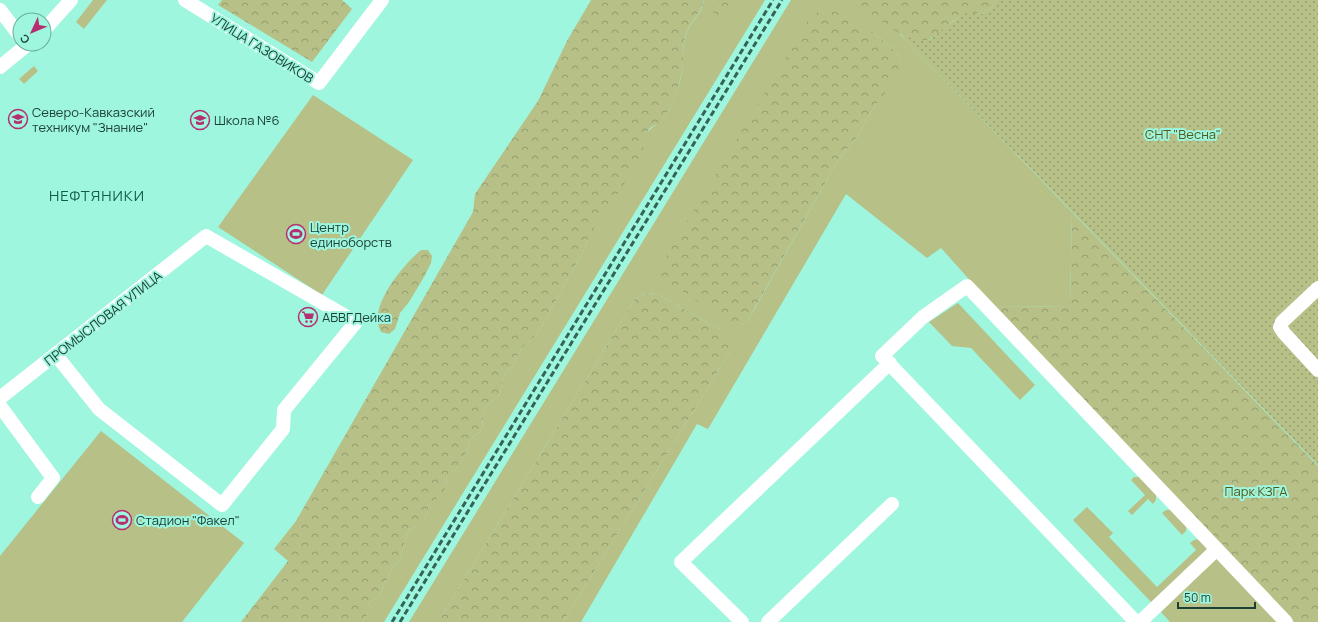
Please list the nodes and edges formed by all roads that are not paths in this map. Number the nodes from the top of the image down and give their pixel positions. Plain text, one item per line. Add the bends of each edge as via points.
1 (71, 0) edge
2 (185, 0) edge
3 (382, 0) edge
4 (0, 10) edge
5 (52, 21) edge
6 (12, 25) edge
7 (16, 52) edge
8 (0, 67) edge
9 (1318, 288) edge
10 (56, 355) junction
11 (890, 364) junction
12 (1318, 370) edge
13 (0, 398) edge
14 (0, 406) edge
15 (38, 498) dead end
16 (892, 504) dead end
17 (1217, 549) junction
18 (742, 622) edge
19 (768, 622) edge
20 (1136, 622) edge
21 (1140, 622) edge
22 (1286, 622) edge

1 - 5 street
2 - 3 street, УЛИЦА ГАЗОВИКОВ via 319,82
4 - 6 street
7 - 8 street
9 - 12 street via 1282,322 1280,327
10 - 10 street, ПРОМЫСЛОВАЯ УЛИЦА via 206,236 356,322 284,410 283,428 222,505 99,409
10 - 13 street, ПРОМЫСЛОВАЯ УЛИЦА
11 - 17 street via 882,356 924,317 967,286
11 - 18 street via 681,562
11 - 20 street
14 - 15 street via 53,478
16 - 19 street
17 - 21 street
17 - 22 street

